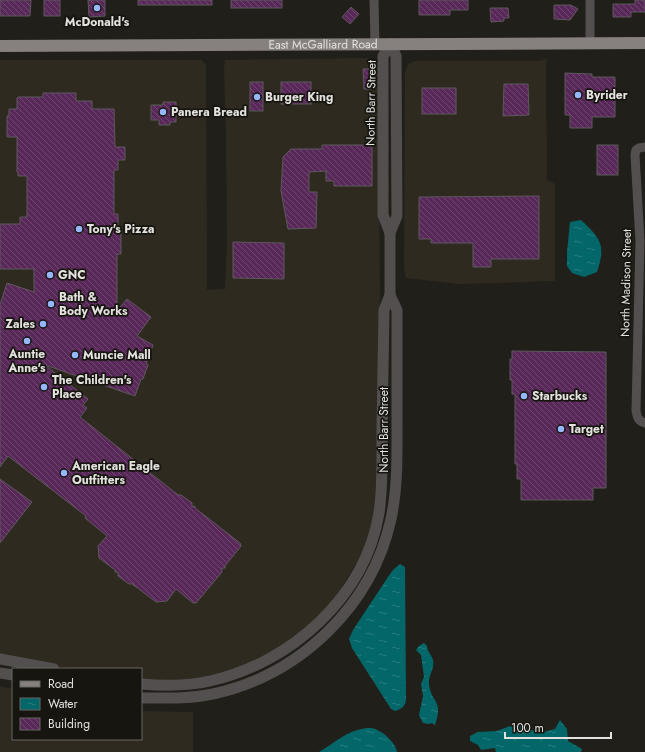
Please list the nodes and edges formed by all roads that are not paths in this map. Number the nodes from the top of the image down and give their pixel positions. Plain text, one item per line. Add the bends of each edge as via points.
1 (374, 0) edge
2 (590, 0) edge
3 (645, 43) edge
4 (374, 44) junction
5 (391, 44) junction
6 (590, 44) junction
7 (0, 46) edge
8 (642, 148) edge
9 (642, 241) edge
10 (390, 295) junction
11 (641, 332) edge
12 (642, 421) edge
13 (0, 659) edge
14 (49, 668) edge
15 (0, 672) edge
16 (12, 675) edge
17 (142, 684) edge
18 (142, 698) edge

1 - 4 street, North Barr Street
2 - 6 street
3 - 6 main road, East McGalliard Road
4 - 5 main road, East McGalliard Road
4 - 7 main road, East McGalliard Road
5 - 6 main road, East McGalliard Road
5 - 10 street, North Barr Street via 383,56 383,215 390,232
8 - 9 street, North Madison Street via 636,150 635,155
9 - 11 street, North Madison Street
10 - 17 street, North Barr Street via 384,310 379,514 362,565 352,582 336,604 311,630 285,650 248,669 192,684
10 - 18 street, North Barr Street via 397,310 397,468 392,513 385,541 374,569 362,589 342,618 322,638 280,668 249,683 214,694 186,698
11 - 12 street, North Madison Street via 636,411
13 - 14 street
15 - 16 street

